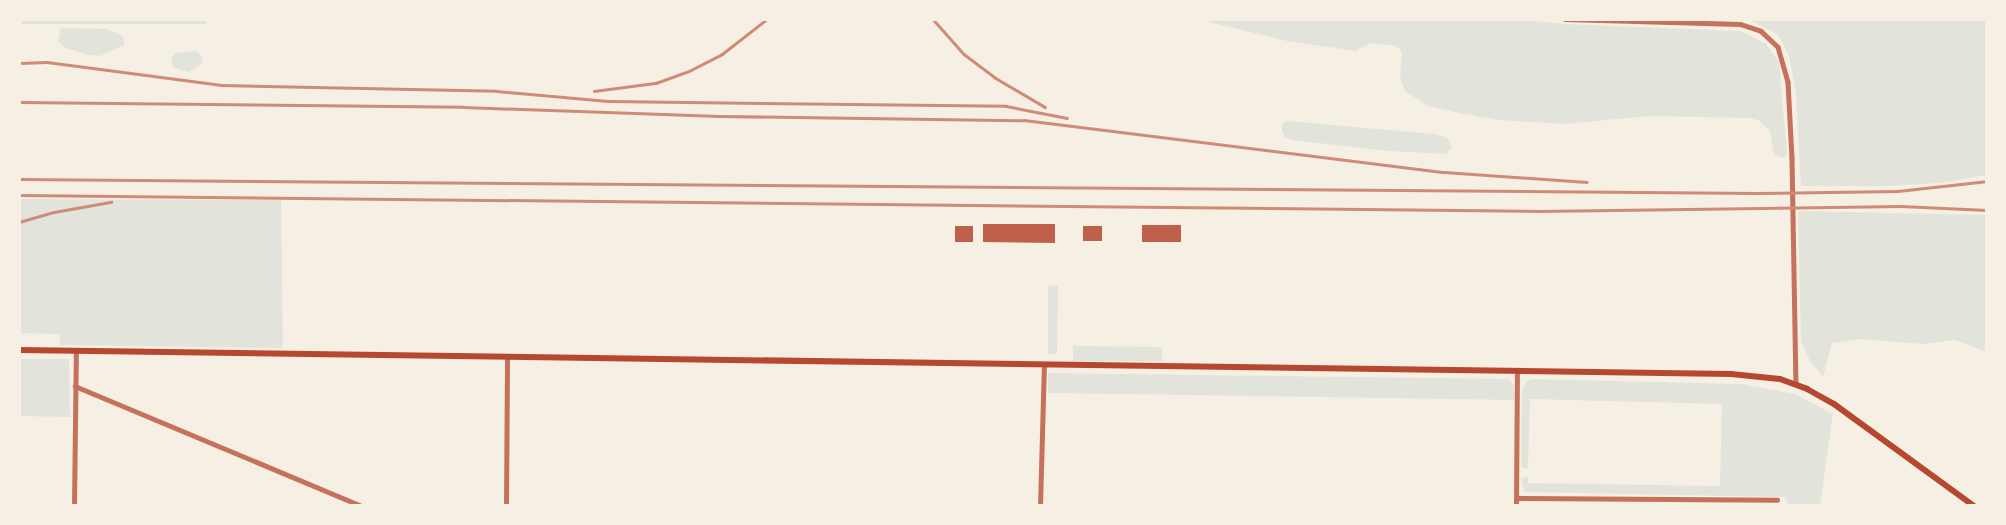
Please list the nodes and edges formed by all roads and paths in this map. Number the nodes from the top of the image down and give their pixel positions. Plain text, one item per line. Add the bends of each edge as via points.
1 (1565, 19) edge
2 (19, 350) edge
3 (76, 351) junction
4 (507, 357) junction
5 (1044, 366) junction
6 (1517, 371) junction
7 (1796, 384) junction
8 (75, 386) junction
9 (1517, 498) junction
10 (1777, 500) dead end
11 (74, 506) edge
12 (362, 506) edge
13 (506, 506) edge
14 (1040, 506) edge
15 (1516, 506) edge
16 (1975, 506) edge

1 - 7 street via 1727,23 1761,31 1774,41 1786,66 1792,159
2 - 3 main road
3 - 4 main road
3 - 8 street
4 - 5 main road
4 - 13 street
5 - 6 main road
5 - 14 street
6 - 7 main road via 1731,374
6 - 9 street
7 - 16 main road via 1833,404
8 - 11 street
8 - 12 street
9 - 10 street
9 - 15 street

